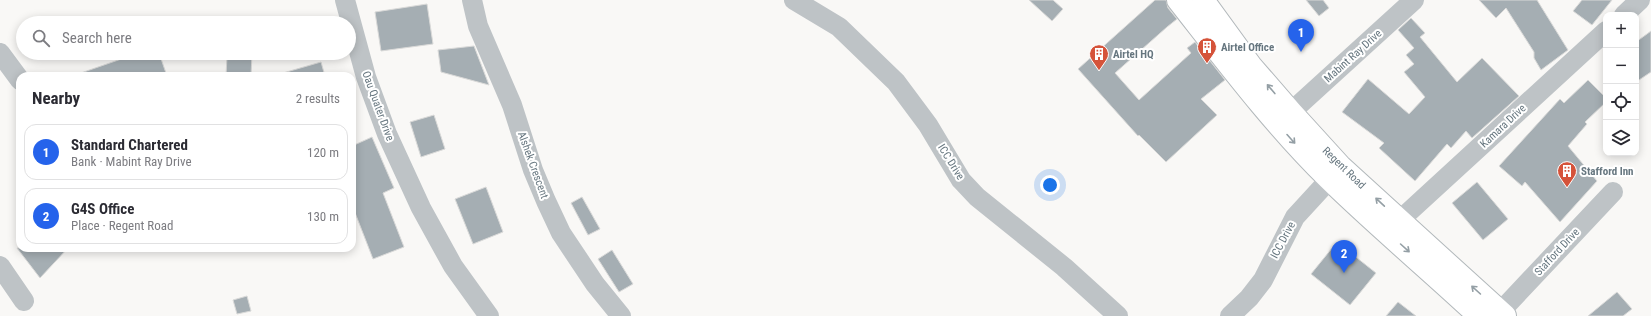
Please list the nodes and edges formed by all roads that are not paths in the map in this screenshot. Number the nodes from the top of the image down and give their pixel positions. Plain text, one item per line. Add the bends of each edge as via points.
1 (345, 0) edge
2 (472, 0) edge
3 (794, 0) edge
4 (1178, 0) edge
5 (1203, 0) edge
6 (1414, 0) edge
7 (1640, 0) edge
8 (1627, 12) edge
9 (349, 16) edge
10 (1603, 34) edge
11 (356, 40) edge
12 (0, 53) edge
13 (1233, 56) junction
14 (16, 75) edge
15 (1291, 112) junction
16 (1335, 173) junction
17 (1613, 192) dead end
18 (1400, 220) junction
19 (0, 266) edge
20 (24, 301) dead end
21 (1470, 313) edge
22 (1503, 314) edge
23 (489, 316) edge
24 (621, 316) edge
25 (1118, 316) edge
26 (1230, 316) edge

1 - 9 street, Oau Quater Drive
2 - 24 street, Alshek Crescent via 478,26 512,105 533,170 561,233 595,284
3 - 25 street, ICC Drive via 839,27 896,82 928,125 961,180 977,197 1064,266
4 - 13 main road, Regent Road
5 - 13 main road, Regent Road
6 - 15 street, Mabint Ray Drive
7 - 8 street
10 - 18 street, Kamara Drive
11 - 23 street, Oau Quater Drive via 366,77 387,134 421,208 454,266
12 - 14 street
15 -> 13 main road, Regent Road
13 -> 16 main road, Regent Road via 1278,124
15 - 16 main road, Regent Road
18 -> 16 main road, Regent Road
16 -> 21 main road, Regent Road
16 - 26 street, ICC Drive via 1295,217 1263,280
17 - 22 street, Stafford Drive
22 -> 18 main road, Regent Road
19 - 20 street

